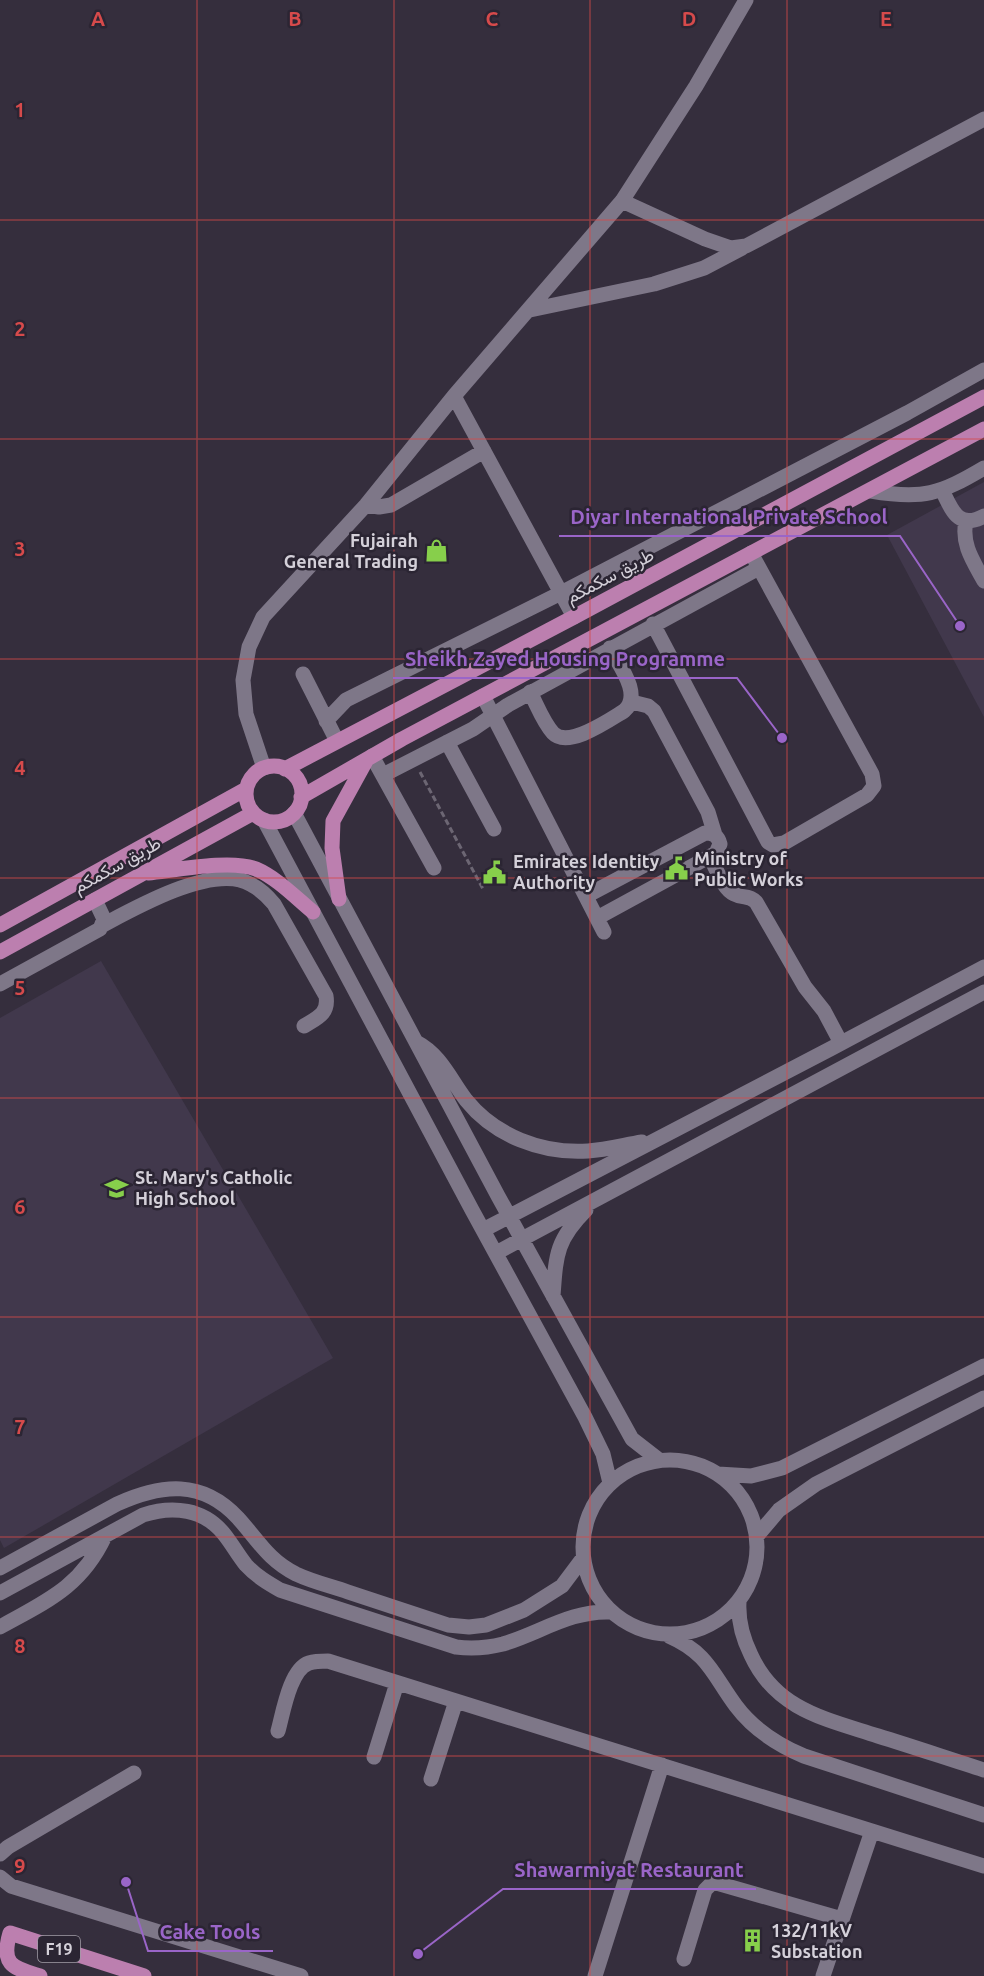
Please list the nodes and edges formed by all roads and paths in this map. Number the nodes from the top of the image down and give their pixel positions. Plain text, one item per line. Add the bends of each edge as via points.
1 (746, 0) edge
2 (984, 119) edge
3 (622, 201) junction
4 (746, 246) junction
5 (530, 310) junction
6 (984, 370) edge
7 (454, 396) junction
8 (984, 397) edge
9 (984, 429) edge
10 (484, 451) junction
11 (984, 468) edge
12 (942, 490) junction
13 (871, 491) junction
14 (366, 505) junction
15 (984, 516) edge
16 (966, 521) junction
17 (751, 553) junction
18 (759, 568) junction
19 (984, 581) edge
20 (561, 593) junction
21 (574, 617) junction
22 (653, 624) junction
23 (610, 648) junction
24 (303, 674) dead end
25 (530, 692) junction
26 (483, 696) junction
27 (632, 702) junction
28 (492, 716) junction
29 (326, 721) junction
30 (337, 741) junction
31 (447, 742) junction
32 (370, 757) junction
33 (413, 759) junction
34 (264, 768) junction
35 (285, 769) junction
36 (383, 775) junction
37 (246, 789) junction
38 (301, 797) junction
39 (294, 813) junction
40 (259, 817) junction
41 (494, 829) dead end
42 (715, 835) junction
43 (710, 857) junction
44 (434, 868) dead end
45 (142, 874) junction
46 (483, 890) dead end
47 (586, 896) junction
48 (339, 899) junction
49 (95, 900) junction
50 (313, 912) junction
51 (0, 925) edge
52 (103, 925) junction
53 (0, 952) edge
54 (984, 967) edge
55 (0, 984) edge
56 (984, 992) edge
57 (304, 1026) dead end
58 (415, 1042) junction
59 (837, 1046) junction
60 (660, 1138) junction
61 (597, 1199) junction
62 (509, 1216) junction
63 (483, 1230) junction
64 (522, 1239) junction
65 (496, 1253) junction
66 (554, 1296) junction
67 (984, 1366) edge
68 (984, 1398) edge
69 (659, 1460) junction
70 (717, 1473) junction
71 (610, 1483) junction
72 (105, 1536) junction
73 (757, 1536) junction
74 (583, 1558) junction
75 (0, 1568) edge
76 (0, 1593) edge
77 (739, 1602) junction
78 (611, 1612) junction
79 (0, 1627) edge
80 (667, 1635) junction
81 (397, 1683) junction
82 (456, 1701) junction
83 (278, 1731) dead end
84 (374, 1757) dead end
85 (662, 1766) junction
86 (984, 1770) edge
87 (134, 1773) dead end
88 (431, 1779) dead end
89 (984, 1815) edge
90 (872, 1831) junction
91 (0, 1854) edge
92 (984, 1866) edge
93 (0, 1877) edge
94 (842, 1919) junction
95 (5, 1931) edge
96 (684, 1959) dead end
97 (40, 1976) edge
98 (144, 1976) edge
99 (301, 1976) edge
100 (595, 1976) edge
101 (823, 1976) edge

1 - 3 street
2 - 4 street
3 - 4 street via 722,245
3 - 5 street
4 - 5 street via 704,268 654,284
5 - 7 street
6 - 20 street
7 - 10 street
7 - 14 street
8 - 21 main road, طريق سكمكم
9 - 13 main road
10 - 14 street via 391,505
10 - 20 street
11 - 12 street
12 - 13 street via 910,496
12 - 16 street via 954,514
13 - 17 main road
14 - 34 street via 273,604 252,640 245,664 243,697
15 - 16 street
16 - 19 street via 966,548
17 - 18 street
17 - 26 main road
18 - 22 street
18 - 22 street via 874,780 867,795 784,843 773,845 764,838
20 - 21 street
20 - 29 street via 346,700
21 - 30 main road, طريق سكمكم
22 - 23 street
23 - 25 street
23 - 27 street via 625,676
24 - 29 street
25 - 27 street via 553,733 567,739 624,711
25 - 28 street
26 - 28 street
26 - 32 main road
27 - 42 street via 654,711 708,812
28 - 31 street
28 - 47 street
29 - 30 street
30 - 35 main road, طريق سكمكم
31 - 33 street
31 - 41 street
32 - 36 street
32 - 38 main road
32 - 48 main road via 333,821 332,848
33 - 36 street
33 - 46 path
34 - 35 main road
34 - 37 main road via 252,776
35 - 38 main road via 296,777
36 - 44 street
37 - 40 main road via 247,801
37 - 51 main road, طريق سكمكم
38 - 39 main road
39 - 40 main road via 278,822
39 - 48 street
40 - 45 main road, طريق سكمكم
40 - 50 street
42 - 43 street via 719,849
42 - 47 street via 701,835
43 - 47 street via 600,925
43 - 59 street via 731,893 756,902 805,987 824,1011
45 - 49 main road, طريق سكمكم
45 - 50 main road via 228,865 250,867 266,874
48 - 58 street
49 - 52 street
49 - 53 main road, طريق سكمكم
50 - 63 street
52 - 55 street
52 - 57 street via 182,888 220,879 251,884 274,904 326,996 327,1007 322,1015
54 - 59 street
56 - 61 street
58 - 60 street via 435,1055 483,1118 528,1143 559,1151 591,1151
58 - 62 street
59 - 60 street
60 - 62 street
61 - 64 street
61 - 66 street via 562,1240 555,1261
62 - 63 street
62 - 64 street
63 - 65 street
64 - 65 street
64 - 66 street
65 - 71 street via 603,1454
66 - 69 street via 632,1439
67 - 70 street via 782,1468 751,1476
68 - 73 street via 816,1484 779,1510
69 - 70 street via 699,1464
69 - 71 street via 633,1468
70 - 73 street via 748,1507
71 - 74 street via 593,1505 584,1531
72 - 76 street
72 - 78 street via 155,1511 193,1513 216,1525 248,1567 280,1590 456,1647 504,1644 575,1615
72 - 79 street via 88,1566 67,1588
73 - 77 street via 755,1571
74 - 75 street via 562,1586 524,1610 486,1624 448,1625 299,1576 273,1560 219,1501 199,1492 168,1488 117,1504
74 - 78 street via 592,1587
77 - 80 street via 707,1627
77 - 86 street via 741,1629 755,1665 775,1692 788,1702 819,1717
78 - 80 street via 646,1632
80 - 89 street via 696,1651 737,1708 785,1748
81 - 82 street
81 - 83 street via 328,1661 308,1663 291,1685
81 - 84 street
82 - 85 street
82 - 88 street
85 - 90 street
85 - 100 street
87 - 91 street
90 - 92 street
90 - 94 street
93 - 99 street via 11,1886
94 - 96 street via 713,1882 705,1890
94 - 101 street
95 - 97 main road, F19 via 2,1960 6,1966
95 - 98 main road, F19

